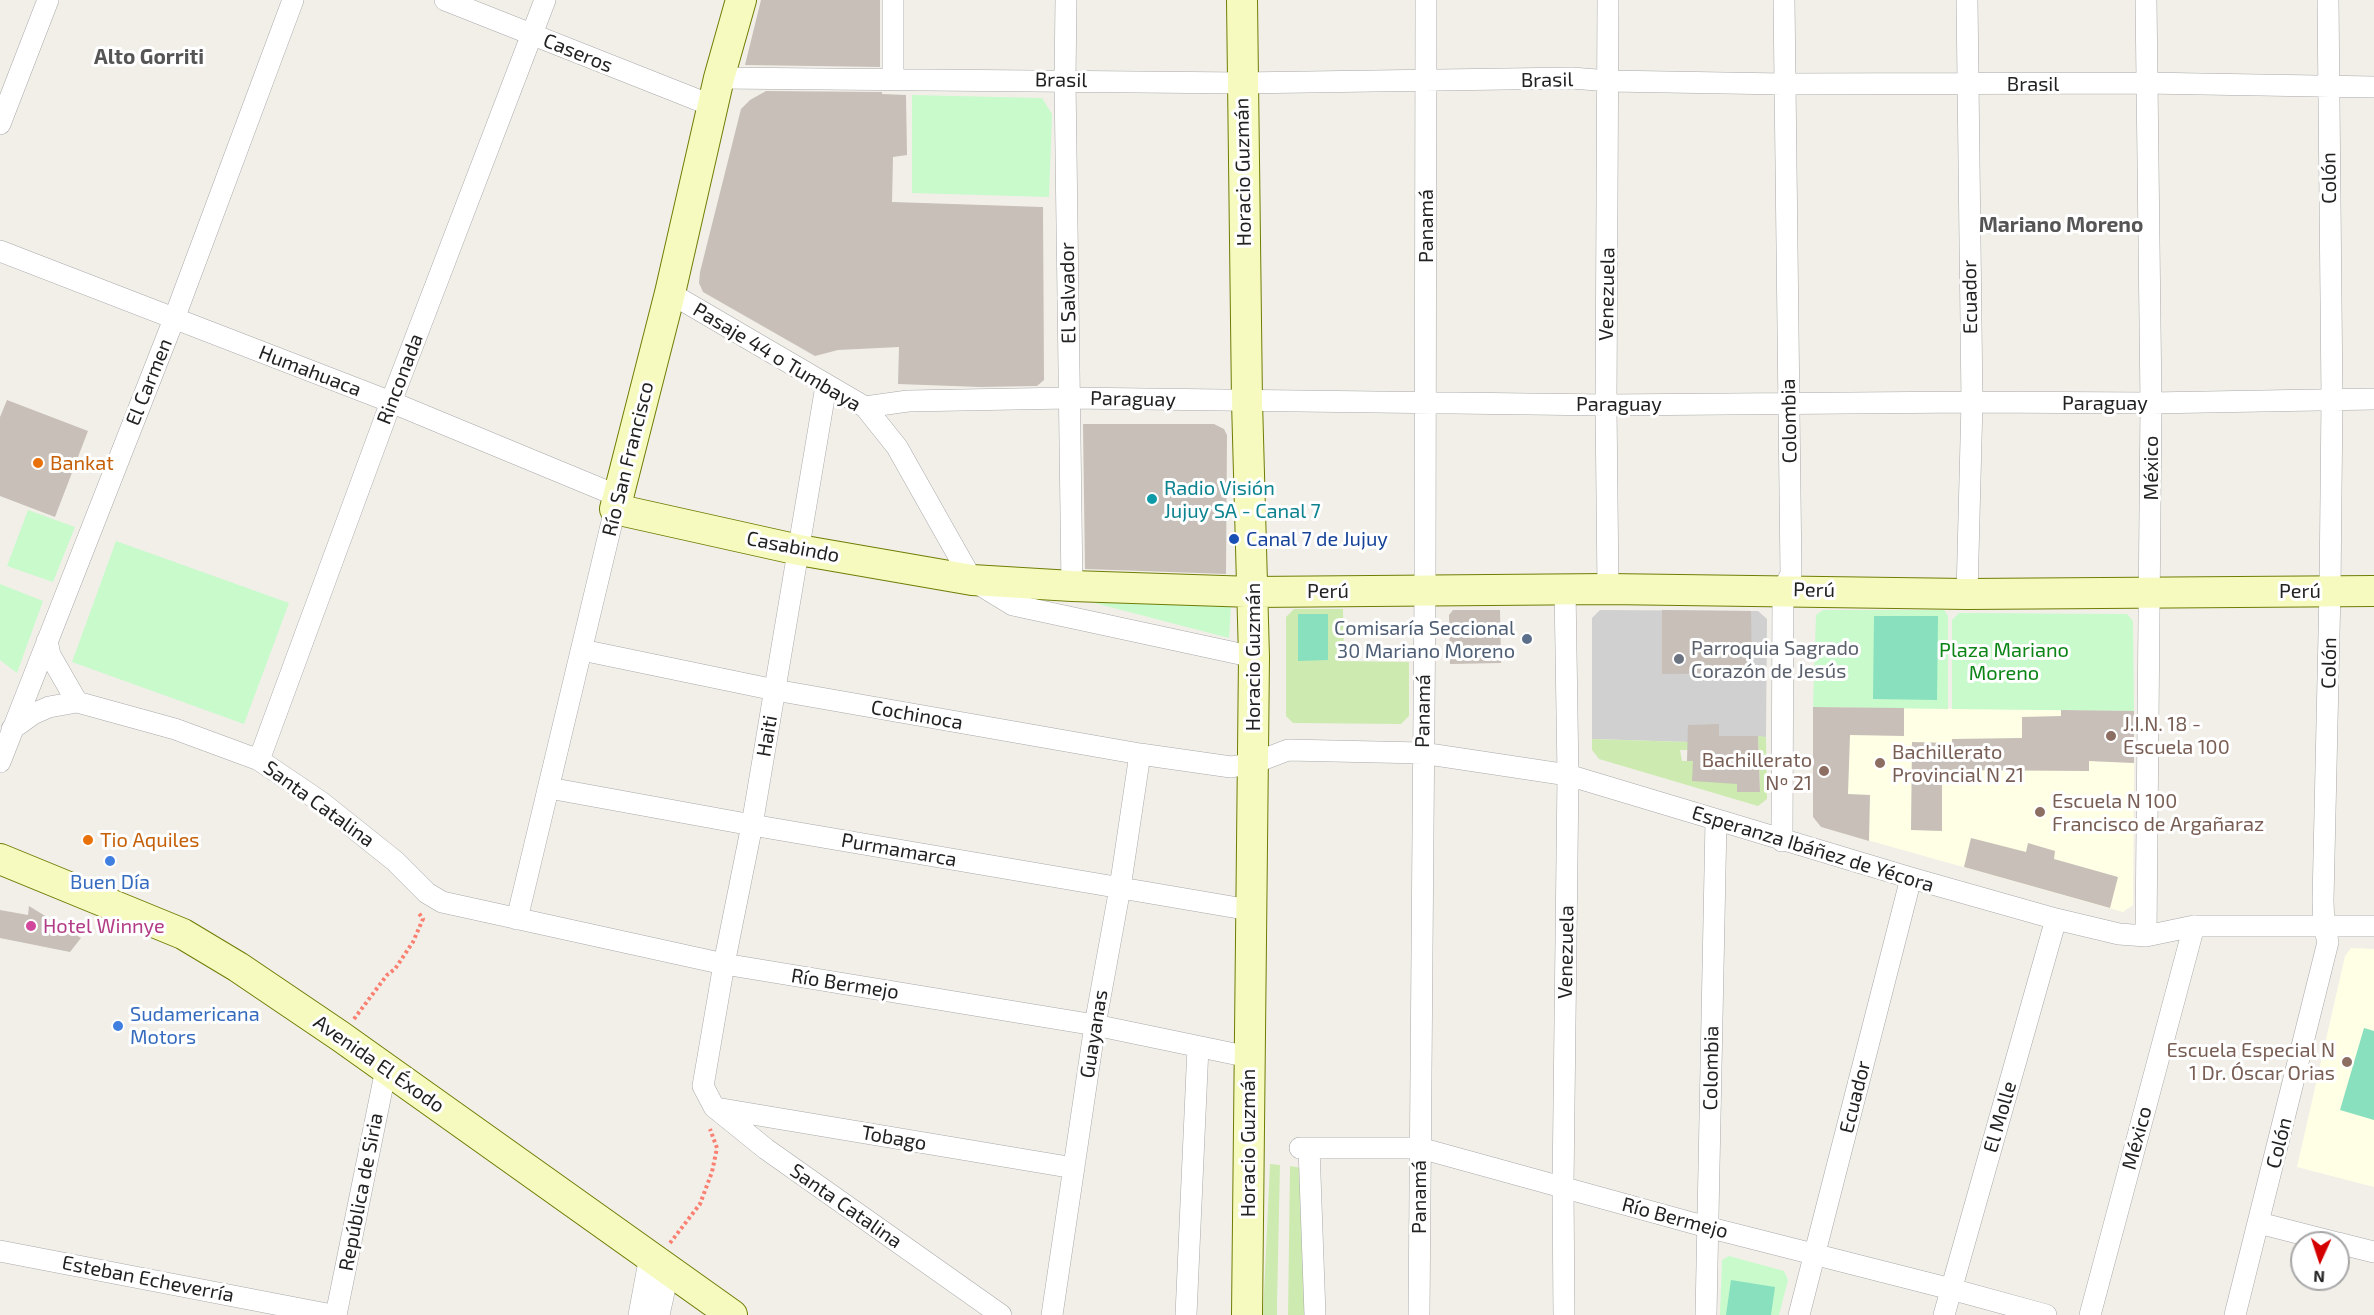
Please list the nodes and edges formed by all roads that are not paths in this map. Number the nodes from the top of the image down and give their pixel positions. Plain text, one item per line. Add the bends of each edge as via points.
1 (48, 0) edge
2 (293, 0) edge
3 (444, 0) edge
4 (545, 0) edge
5 (741, 0) edge
6 (893, 0) edge
7 (1066, 0) edge
8 (1242, 0) edge
9 (1426, 0) edge
10 (1608, 0) edge
11 (1784, 0) edge
12 (1967, 0) edge
13 (2146, 0) edge
14 (2328, 0) edge
15 (532, 35) junction
16 (893, 79) junction
17 (1065, 80) junction
18 (1609, 81) junction
19 (1242, 82) junction
20 (1426, 82) junction
21 (2145, 83) junction
22 (1784, 84) junction
23 (1966, 85) junction
24 (2328, 86) junction
25 (2374, 87) edge
26 (716, 92) junction
27 (0, 124) edge
28 (0, 251) edge
29 (670, 293) junction
30 (174, 319) junction
31 (826, 386) junction
32 (1069, 398) junction
33 (2332, 399) junction
34 (2374, 399) edge
35 (1247, 400) junction
36 (391, 402) junction
37 (1789, 402) junction
38 (1972, 402) junction
39 (2151, 403) junction
40 (1426, 404) junction
41 (1606, 405) junction
42 (865, 407) junction
43 (616, 502) junction
44 (799, 550) junction
45 (972, 580) junction
46 (1072, 586) junction
47 (1565, 589) junction
48 (1608, 589) junction
49 (1783, 590) junction
50 (2330, 590) junction
51 (1425, 591) junction
52 (2150, 591) junction
53 (2374, 591) edge
54 (1253, 592) junction
55 (1967, 594) junction
56 (47, 641) junction
57 (582, 650) junction
58 (1254, 657) junction
59 (776, 690) junction
60 (77, 702) junction
61 (12, 729) junction
62 (1422, 753) junction
63 (1140, 754) junction
64 (259, 760) junction
65 (0, 762) edge
66 (1254, 763) junction
67 (1568, 775) junction
68 (549, 788) junction
69 (1716, 821) junction
70 (752, 825) junction
71 (1782, 841) junction
72 (0, 859) edge
73 (1911, 878) junction
74 (1120, 888) junction
75 (434, 897) joint
76 (1250, 910) junction
77 (517, 919) junction
78 (2056, 919) junction
79 (2194, 926) junction
80 (2374, 926) edge
81 (2324, 927) junction
82 (2146, 936) junction
83 (724, 964) junction
84 (1095, 1025) junction
85 (1198, 1047) junction
86 (1249, 1057) junction
87 (386, 1069) junction
88 (703, 1086) joint
89 (717, 1110) junction
90 (1420, 1148) junction
91 (1074, 1168) junction
92 (1563, 1187) junction
93 (2259, 1223) junction
94 (1707, 1227) junction
95 (2291, 1231) edge
96 (2350, 1246) edge
97 (0, 1251) edge
98 (2374, 1252) edge
99 (1815, 1255) junction
100 (659, 1262) junction
101 (1951, 1289) junction
102 (332, 1315) edge
103 (336, 1315) edge
104 (639, 1315) edge
105 (659, 1315) edge
106 (732, 1315) edge
107 (1001, 1315) edge
108 (1052, 1315) edge
109 (1186, 1315) edge
110 (1247, 1315) edge
111 (1315, 1315) edge
112 (1419, 1315) edge
113 (1564, 1315) edge
114 (1706, 1315) edge
115 (1799, 1315) edge
116 (1944, 1315) edge
117 (2046, 1315) edge
118 (2090, 1315) edge
119 (2235, 1315) edge

1 - 27 street
2 - 30 street, El Carmen
3 - 15 street, Caseros
4 - 15 street, Rinconada
5 - 26 main road, Río San Francisco
6 - 16 street
7 - 17 street, El Salvador
8 - 19 main road, Horacio Guzmán
9 - 20 street, Panamá
10 - 18 street, Venezuela
11 - 22 street, Colombia
12 - 23 street, Ecuador
13 - 21 street, México
14 - 24 street, Colón
15 - 26 street, Caseros
15 - 36 street, Rinconada
16 - 17 street, Brasil
16 - 26 street, Brasil
17 - 19 street, Brasil
17 - 32 street, El Salvador
18 - 20 street, Brasil via 1572,78
18 - 22 street, Brasil
18 - 41 street, Venezuela
19 - 20 street, Brasil
19 - 35 main road, Horacio Guzmán
20 - 40 street, Panamá
21 - 23 street, Brasil
21 - 24 street, Brasil
21 - 39 street, México
22 - 23 street, Brasil
22 - 37 street, Colombia
23 - 38 street, Ecuador
24 - 25 street, Brasil
24 - 33 street, Colón
26 - 29 main road, Río San Francisco
28 - 30 street, Humahuaca
29 - 31 street, Pasaje 44 o Tumbaya
29 - 43 main road, Río San Francisco
30 - 36 street, Humahuaca
30 - 56 street, El Carmen
31 - 42 street, Pasaje 44 o Tumbaya
31 - 44 street, Haiti
32 - 35 street, Paraguay
32 - 42 street, Paraguay via 908,401
32 - 46 street, El Salvador
33 - 34 street, Paraguay
33 - 39 street, Paraguay
33 - 50 street, Colón
35 - 40 street, Paraguay
35 - 54 main road, Horacio Guzmán
36 - 43 street, Humahuaca
36 - 64 street, Rinconada
37 - 38 street, Paraguay
37 - 41 street, Paraguay
37 - 49 street, Colombia via 1791,574
38 - 39 street, Paraguay
38 - 55 street, Ecuador
39 - 52 street, México
40 - 41 street, Paraguay
40 - 51 street, Panamá
41 - 48 street, Venezuela
42 - 45 street, Pasaje 44 o Tumbaya via 897,447
43 - 44 main road, Casabindo
43 - 57 street, Río San Francisco
44 - 45 main road, Casabindo
44 - 59 street, Haiti
45 - 46 main road, Casabindo
45 - 58 street, Casabindo via 1013,605
46 - 54 main road, Casabindo
47 - 48 main road, Perú
47 - 51 main road, Perú
47 - 67 street, Venezuela
48 - 49 main road, Perú
49 - 55 main road, Perú
49 - 71 street, Colombia
50 - 52 main road, Perú
50 - 53 main road, Perú
50 - 81 street, Colón
51 - 54 main road, Perú
51 - 62 street, Panamá
52 - 55 main road, Perú
52 - 82 street, México
54 - 58 main road, Horacio Guzmán
56 - 60 street via 54,663
56 - 61 street, El Carmen
57 - 59 street, Cochinoca
57 - 68 street, Río San Francisco
58 - 66 main road, Horacio Guzmán
59 - 63 street, Cochinoca
59 - 70 street, Haiti
60 - 61 street, Santa Catalina via 49,707
60 - 64 street, Santa Catalina via 175,729
61 - 65 street, El Carmen
62 - 66 street, Esperanza Ibáñez de Yécora via 1288,750
62 - 67 street, Esperanza Ibáñez de Yécora
62 - 90 street, Panamá
63 - 66 street, Cochinoca via 1231,767
63 - 74 street, Guayanas
64 - 75 street, Santa Catalina via 321,802
66 - 76 main road, Horacio Guzmán
67 - 69 street, Esperanza Ibáñez de Yécora
67 - 92 street, Venezuela
68 - 70 street, Purmamarca
68 - 77 street, Río San Francisco
69 - 71 street, Esperanza Ibáñez de Yécora
69 - 94 street, Colombia
70 - 74 street, Purmamarca
70 - 83 street, Haiti
71 - 73 street, Esperanza Ibáñez de Yécora
72 - 87 main road, Avenida El Éxodo via 183,934
73 - 78 street, Esperanza Ibáñez de Yécora
73 - 99 street, Ecuador
74 - 76 street, Purmamarca
74 - 84 street, Guayanas
75 - 77 street, Río Bermejo
76 - 86 main road, Horacio Guzmán
77 - 83 street, Río Bermejo
78 - 82 street, Esperanza Ibáñez de Yécora via 2119,934
78 - 101 street, El Molle
79 - 81 street, Esperanza Ibáñez de Yécora
79 - 82 street, Esperanza Ibáñez de Yécora
79 - 118 street, México
80 - 81 street, Esperanza Ibáñez de Yécora
81 - 93 street, Colón via 2328,942
83 - 84 street, Río Bermejo
83 - 88 street, Haiti
84 - 85 street, Río Bermejo
84 - 91 street, Guayanas
85 - 86 street, Río Bermejo
85 - 109 street
86 - 110 main road, Horacio Guzmán
87 - 100 main road, Avenida El Éxodo
87 - 103 street, República de Siria
88 - 89 street, Santa Catalina
89 - 91 street, Tobago
89 - 107 street, Santa Catalina
90 - 92 street, Río Bermejo
90 - 111 street, Río Bermejo via 1305,1148
90 - 112 street, Panamá
91 - 108 street, Guayanas
92 - 94 street, Río Bermejo
92 - 113 street, Venezuela
93 - 95 street
93 - 119 street, Colón
94 - 99 street, Río Bermejo
94 - 114 street, Colombia
96 - 98 street
97 - 102 street, Esteban Echeverría
99 - 101 street, Río Bermejo
99 - 115 street, Ecuador
100 - 104 street
100 - 105 street
100 - 106 main road, Avenida El Éxodo
101 - 116 street, El Molle
101 - 117 street, Río Bermejo

